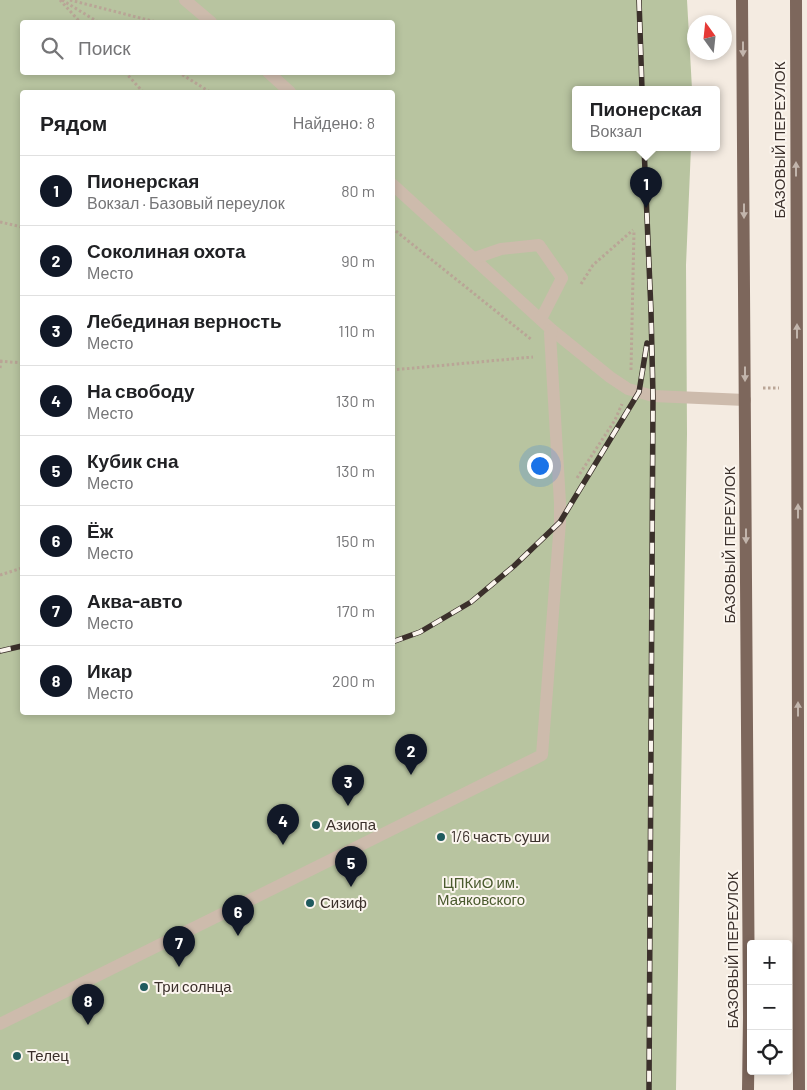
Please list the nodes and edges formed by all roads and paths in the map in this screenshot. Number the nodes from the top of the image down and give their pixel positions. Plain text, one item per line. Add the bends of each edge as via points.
1 (61, 0) edge
2 (70, 0) edge
3 (185, 0) edge
4 (742, 0) edge
5 (796, 0) edge
6 (78, 20) edge
7 (95, 20) edge
8 (148, 20) edge
9 (210, 20) edge
10 (128, 75) edge
11 (183, 75) edge
12 (271, 75) edge
13 (141, 90) edge
14 (207, 90) edge
15 (288, 90) edge
16 (395, 187) edge
17 (0, 222) edge
18 (20, 226) edge
19 (395, 230) edge
20 (634, 230) dead end
21 (474, 258) junction
22 (578, 289) dead end
23 (541, 319) junction
24 (552, 330) junction
25 (551, 355) junction
26 (1, 361) edge
27 (20, 363) edge
28 (802, 366) edge
29 (0, 368) edge
30 (395, 370) edge
31 (745, 400) junction
32 (20, 569) edge
33 (0, 575) edge
34 (0, 1024) edge
35 (748, 1090) edge
36 (799, 1090) edge

1 - 6 path
1 - 7 path
2 - 8 path
3 - 9 street
4 -> 31 main road, БАЗОВЫЙ ПЕРЕУЛОК
28 -> 5 main road, БАЗОВЫЙ ПЕРЕУЛОК
10 - 13 path
11 - 14 path
12 - 15 street
16 - 21 street
17 - 18 path
19 - 25 path
20 - 22 path via 593,265
21 - 23 street
21 - 23 street via 501,249 539,245 562,278
23 - 24 street
24 - 25 street
24 - 31 street via 628,389 653,396
25 - 30 path
25 - 34 street via 560,503 542,754
26 - 27 path
26 - 29 path
36 -> 28 main road, БАЗОВЫЙ ПЕРЕУЛОК
31 -> 35 main road, БАЗОВЫЙ ПЕРЕУЛОК
32 - 33 path

